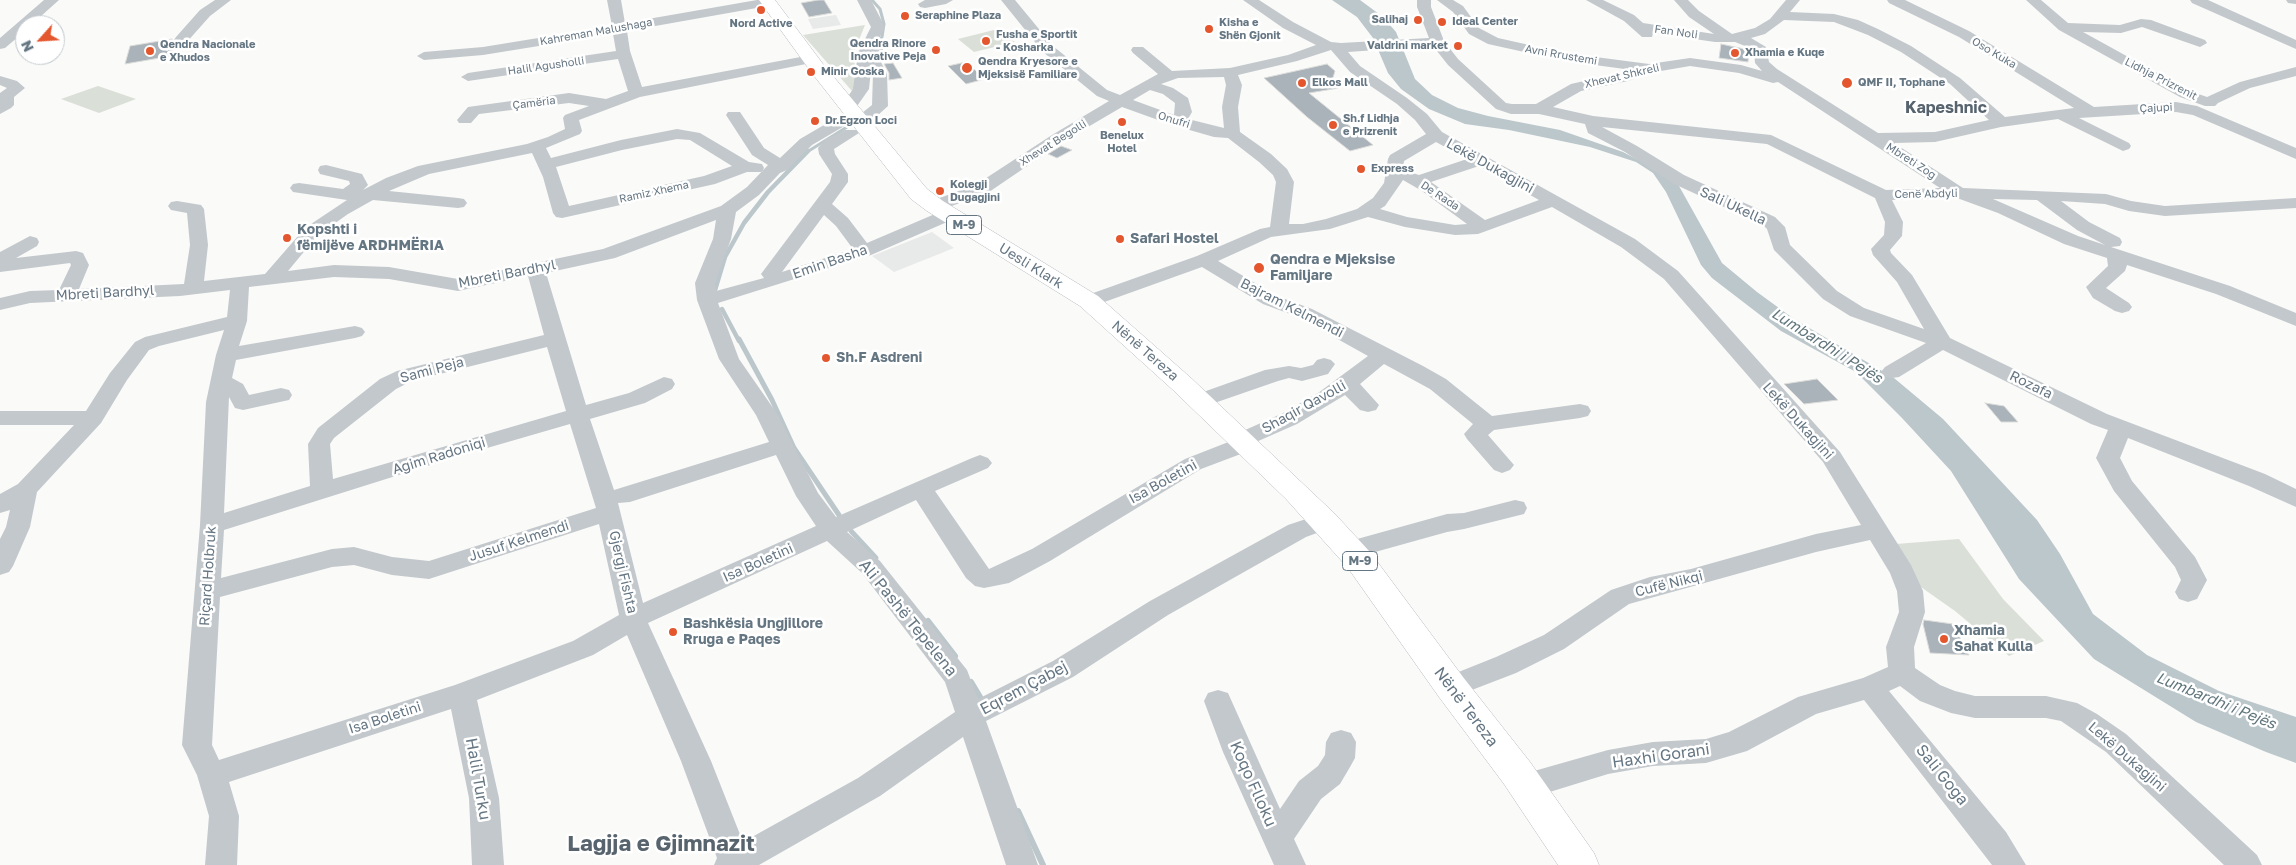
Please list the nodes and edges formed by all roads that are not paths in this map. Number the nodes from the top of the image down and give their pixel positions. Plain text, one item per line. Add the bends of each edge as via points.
1 (52, 0) edge
2 (224, 0) edge
3 (614, 0) edge
4 (864, 0) edge
5 (946, 0) edge
6 (1008, 0) edge
7 (1250, 0) edge
8 (1424, 0) edge
9 (1444, 0) edge
10 (1593, 0) edge
11 (1681, 0) edge
12 (1792, 0) edge
13 (1894, 0) edge
14 (2019, 0) edge
15 (2034, 0) edge
16 (2197, 0) edge
17 (767, 1) edge
18 (2235, 2) dead end
19 (925, 4) dead end
20 (2248, 8) dead end
21 (1779, 16) junction
22 (1636, 26) junction
23 (618, 27) junction
24 (2064, 27) junction
25 (1474, 31) junction
26 (1435, 35) junction
27 (461, 38) dead end
28 (1715, 38) junction
29 (1734, 38) junction
30 (181, 40) dead end
31 (442, 40) dead end
32 (2200, 43) dead end
33 (0, 45) edge
34 (877, 45) dead end
35 (2296, 45) edge
36 (1333, 47) junction
37 (1678, 47) junction
38 (1138, 50) dead end
39 (464, 52) junction
40 (624, 54) junction
41 (812, 59) junction
42 (1690, 62) junction
43 (1652, 68) junction
44 (1230, 72) junction
45 (2296, 72) edge
46 (1169, 76) junction
47 (468, 77) dead end
48 (1773, 79) dead end
49 (0, 80) edge
50 (1148, 84) junction
51 (636, 93) junction
52 (2184, 94) junction
53 (1118, 101) junction
54 (2207, 102) junction
55 (608, 104) junction
56 (0, 109) edge
57 (1539, 109) junction
58 (2091, 112) junction
59 (2062, 114) junction
60 (734, 115) dead end
61 (858, 118) junction
62 (465, 120) dead end
63 (1593, 121) junction
64 (1178, 122) junction
65 (2001, 122) junction
66 (2243, 125) junction
67 (1232, 134) junction
68 (1436, 135) junction
69 (1876, 138) junction
70 (2296, 145) edge
71 (537, 146) junction
72 (2123, 146) dead end
73 (2296, 154) edge
74 (1482, 160) junction
75 (546, 164) junction
76 (745, 167) junction
77 (778, 167) junction
78 (326, 170) dead end
79 (1394, 173) junction
80 (1417, 181) junction
81 (299, 188) dead end
82 (1959, 193) junction
83 (360, 195) junction
84 (1883, 195) junction
85 (2041, 195) junction
86 (1552, 201) junction
87 (458, 202) dead end
88 (2296, 203) edge
89 (177, 206) dead end
90 (825, 208) dead end
91 (727, 210) junction
92 (1366, 210) junction
93 (942, 211) junction
94 (1483, 227) junction
95 (1279, 230) junction
96 (30, 242) dead end
97 (864, 251) junction
98 (2115, 253) junction
99 (0, 260) edge
100 (1204, 260) junction
101 (0, 266) edge
102 (535, 269) junction
103 (2172, 272) junction
104 (771, 274) dead end
105 (270, 280) junction
106 (240, 283) junction
107 (193, 288) junction
108 (67, 294) junction
109 (707, 300) junction
110 (1089, 302) junction
111 (0, 304) edge
112 (2122, 307) dead end
113 (2296, 320) edge
114 (238, 321) junction
115 (355, 332) dead end
116 (555, 339) junction
117 (1942, 342) junction
118 (226, 355) junction
119 (1382, 355) junction
120 (1324, 364) dead end
121 (1892, 372) dead end
122 (221, 382) junction
123 (664, 384) dead end
124 (1347, 384) junction
125 (281, 395) dead end
126 (1200, 401) junction
127 (1368, 405) dead end
128 (1580, 411) dead end
129 (578, 416) junction
130 (0, 418) edge
131 (93, 418) junction
132 (1487, 424) junction
133 (2121, 427) junction
134 (1244, 442) junction
135 (783, 444) junction
136 (980, 463) dead end
137 (1502, 465) dead end
138 (921, 488) junction
139 (26, 490) junction
140 (322, 492) junction
141 (2296, 499) edge
142 (615, 504) junction
143 (0, 505) edge
144 (1515, 508) dead end
145 (1324, 521) junction
146 (212, 525) junction
147 (832, 529) junction
148 (1876, 530) junction
149 (1350, 550) junction
150 (0, 566) edge
151 (207, 591) junction
152 (2188, 592) dead end
153 (633, 619) junction
154 (1902, 673) junction
155 (1451, 687) junction
156 (1870, 687) junction
157 (462, 694) junction
158 (1218, 701) dead end
159 (969, 717) junction
160 (1341, 742) dead end
161 (212, 774) junction
162 (1526, 786) junction
163 (1277, 838) junction
164 (734, 864) edge
165 (220, 865) edge
166 (488, 865) edge
167 (1022, 865) edge
168 (1290, 865) edge
169 (1580, 865) edge
170 (2010, 865) edge
171 (2246, 865) edge

1 - 33 street
2 - 30 street via 205,14
3 - 23 street
4 - 61 street via 878,27 865,53
5 - 19 street
6 - 53 street, Onufri via 1041,42 1060,60 1102,93
7 - 36 street via 1288,25
8 - 26 street, Cenë Abdyli
9 - 25 street, Avni Rrustemi via 1458,9
10 - 22 street via 1629,18
11 - 29 street, Fan Noli via 1694,14
12 - 21 street
13 - 58 street, Oso Kuka via 1964,34
14 - 52 street via 2060,34 2103,59 2150,84
15 - 24 street, Lidhja Prizrenit
16 - 35 street
17 - 23 street, Kahreman Malushaga
17 - 41 main road, Uesli Klark / M-9
18 - 20 street
21 - 29 street via 1760,31
21 - 65 street via 1834,18 1873,32 1955,81
22 - 28 street, Fan Noli
22 - 37 street via 1644,33
23 - 39 street, Kahreman Malushaga via 544,42
23 - 40 street
24 - 32 street via 2121,29 2146,24
24 - 52 street, Lidhja Prizrenit
25 - 26 street, Avni Rrustemi via 1453,29
25 - 43 street, Avni Rrustemi via 1493,41 1536,51
26 - 36 street via 1405,42
26 - 57 street, Cenë Abdyli via 1452,62 1500,106
27 - 39 street
28 - 29 street, Fan Noli
28 - 37 street, Fan Noli
29 - 69 street, Mbreti Zog via 1759,47 1762,63 1772,72
31 - 39 street, Kahreman Malushaga via 424,49
34 - 61 street via 873,60 880,74 880,106
36 - 44 street, Xhevat Begolli
36 - 68 street, Lekë Dukagjini via 1356,69 1402,101
37 - 42 street
38 - 46 street
40 - 47 street, Halil Agusholli
40 - 51 street
41 - 51 street
41 - 61 main road, Uesli Klark / M-9
42 - 43 street, Xhevat Shkreli
42 - 48 street via 1724,66
43 - 57 street, Xhevat Shkreli via 1623,78 1576,87
44 - 46 street, Xhevat Begolli
44 - 67 street via 1234,86 1230,107
45 - 54 street via 2244,85
46 - 50 street, Xhevat Begolli
49 - 56 street via 17,88 6,95 6,104
50 - 53 street, Xhevat Begolli
50 - 64 street via 1168,90 1182,101 1184,112
51 - 55 street
52 - 54 street, Lidhja Prizrenit
53 - 64 street, Onufri
53 - 93 street, Xhevat Begolli
54 - 66 street, Lidhja Prizrenit
55 - 62 street, Çamëria via 561,100 474,110
55 - 71 street via 570,118 574,131
57 - 63 street, Cenë Abdyli
58 - 59 street, Çajupi
58 - 66 street, Çajupi via 2185,108
59 - 65 street, Çajupi
59 - 72 street
60 - 77 street via 758,151
61 - 77 street, Mbreti Bardhyl via 806,142
61 - 93 main road, Uesli Klark / M-9 via 919,194
61 - 104 street via 826,148 840,174 839,182
63 - 84 street, Cenë Abdyli via 1771,140
63 - 117 street, Sali Ukella via 1594,130 1678,179 1752,211 1776,227 1781,246 1830,295 1857,312
64 - 67 street, Onufri
65 - 69 street, Çajupi via 1935,137
66 - 70 street, Lidhja Prizrenit
66 - 73 street, Çajupi
67 - 95 street via 1281,173 1285,182
68 - 74 street, Lekë Dukagjini
68 - 79 street via 1396,159
69 - 82 street, Mbreti Zog
71 - 75 street
71 - 83 street via 424,170
74 - 80 street
74 - 86 street, Lekë Dukagjini
75 - 76 street via 677,134 694,136
75 - 76 street, Ramiz Xhema via 562,213 709,180
76 - 77 street
77 - 91 street, Mbreti Bardhyl
78 - 83 street via 356,178
79 - 80 street, De Rada
79 - 92 street via 1393,183 1379,202
80 - 94 street, De Rada
81 - 83 street
82 - 84 street, Cenë Abdyli
82 - 85 street, Cenë Abdyli
82 - 98 street, Mbreti Zog via 2004,209 2071,240
83 - 87 street
83 - 105 street via 311,232
84 - 117 street via 1894,222 1892,236 1880,249 1882,255 1905,279
85 - 88 street, Cenë Abdyli via 2106,199 2164,211
85 - 103 street, Mbreti Zog via 2083,226
86 - 94 street
86 - 148 street, Lekë Dukagjini via 1628,243 1671,275 1832,458
89 - 107 street via 195,209 199,245
90 - 97 street via 842,222
91 - 102 street, Mbreti Bardhyl via 608,254
91 - 109 street, Ali Pashë Tepelena via 722,239 705,283
92 - 94 street via 1431,228
92 - 95 street via 1330,224
93 - 97 street, Emin Basha
93 - 110 main road, Uesli Klark / M-9
95 - 100 street
96 - 99 street
97 - 109 street, Emin Basha
98 - 103 street, Mbreti Zog
98 - 112 street via 2118,267 2096,287 2100,294
100 - 110 street
100 - 119 street, Bajram Kelmendi via 1270,300 1305,313
101 - 108 street via 76,258 80,265
102 - 105 street, Mbreti Bardhyl via 458,285 389,273 334,271
102 - 116 street, Gjergj Fishta
103 - 113 street, Mbreti Zog
105 - 106 street, Mbreti Bardhyl
106 - 107 street, Mbreti Bardhyl
106 - 114 street, Riçard Holbruk
107 - 108 street, Mbreti Bardhyl
108 - 111 street, Mbreti Bardhyl
109 - 135 street, Ali Pashë Tepelena via 729,359
110 - 126 main road, Nënë Tereza / M-9
114 - 118 street, Riçard Holbruk
114 - 131 street via 142,346
115 - 118 street
116 - 129 street, Gjergj Fishta
116 - 140 street, Sami Peja via 405,376 388,384 326,433 319,444
117 - 121 street
117 - 133 street, Rozafa
118 - 122 street, Riçard Holbruk
119 - 124 street, Shaqir Qavolli
119 - 132 street via 1438,384
120 - 126 street via 1321,369 1302,375 1289,372 1274,375
122 - 125 street via 235,389 243,403
122 - 146 street, Riçard Holbruk via 217,402
123 - 129 street, Agim Radoniqi via 637,398
124 - 127 street
124 - 134 street, Shaqir Qavolli
126 - 134 main road, Nënë Tereza / M-9
128 - 132 street
129 - 140 street, Agim Radoniqi
129 - 142 street, Gjergj Fishta
130 - 131 street
131 - 139 street
132 - 137 street via 1475,434
133 - 141 street, Rozafa via 2257,480
133 - 152 street via 2108,458 2122,485 2186,563 2194,580
134 - 138 street, Isa Boletini via 1194,464 1041,555 1000,576 984,579 975,571
134 - 145 main road, Nënë Tereza / M-9
135 - 142 street
135 - 147 street, Ali Pashë Tepelena via 808,496
136 - 138 street
138 - 147 street, Isa Boletini
139 - 143 street
139 - 150 street via 18,527
140 - 146 street, Agim Radoniqi
142 - 151 street, Jusuf Kelmendi via 429,570 392,566 354,556 332,558
142 - 153 street, Gjergj Fishta
144 - 149 street
145 - 149 main road, Nënë Tereza / M-9
145 - 159 street, Eqrem Çabej via 1263,549 1159,608 1063,669
146 - 151 street, Riçard Holbruk
147 - 153 street, Isa Boletini
147 - 159 street, Ali Pashë Tepelena via 871,567 957,678
148 - 154 street, Lekë Dukagjini via 1910,591 1912,612 1900,647
148 - 155 street, Cufë Nikqi via 1816,543 1620,597 1554,642
149 - 155 main road, Nënë Tereza / M-9
151 - 161 street, Riçard Holbruk via 197,745
153 - 157 street, Isa Boletini via 582,648
153 - 164 street, Gjergj Fishta via 696,761
154 - 156 street, Haxhi Gorani
154 - 171 street, Lekë Dukagjini via 1930,693 1951,702 1984,707 2046,707 2067,711 2088,722 2116,743
155 - 162 main road, Nënë Tereza / M-9
156 - 162 street, Haxhi Gorani via 1808,705 1737,742 1706,751 1653,754 1608,762
156 - 170 street, Sali Goga via 1996,842
157 - 161 street, Isa Boletini
157 - 166 street, Halil Turku via 484,798
158 - 163 street, Koqo Flloku
159 - 164 street, Eqrem Çabej via 869,787
159 - 167 street, Ali Pashë Tepelena
160 - 163 street via 1340,758 1329,775 1310,790
161 - 165 street, Riçard Holbruk via 224,816
162 - 169 main road, Nënë Tereza / M-9
163 - 168 street, Koqo Flloku

